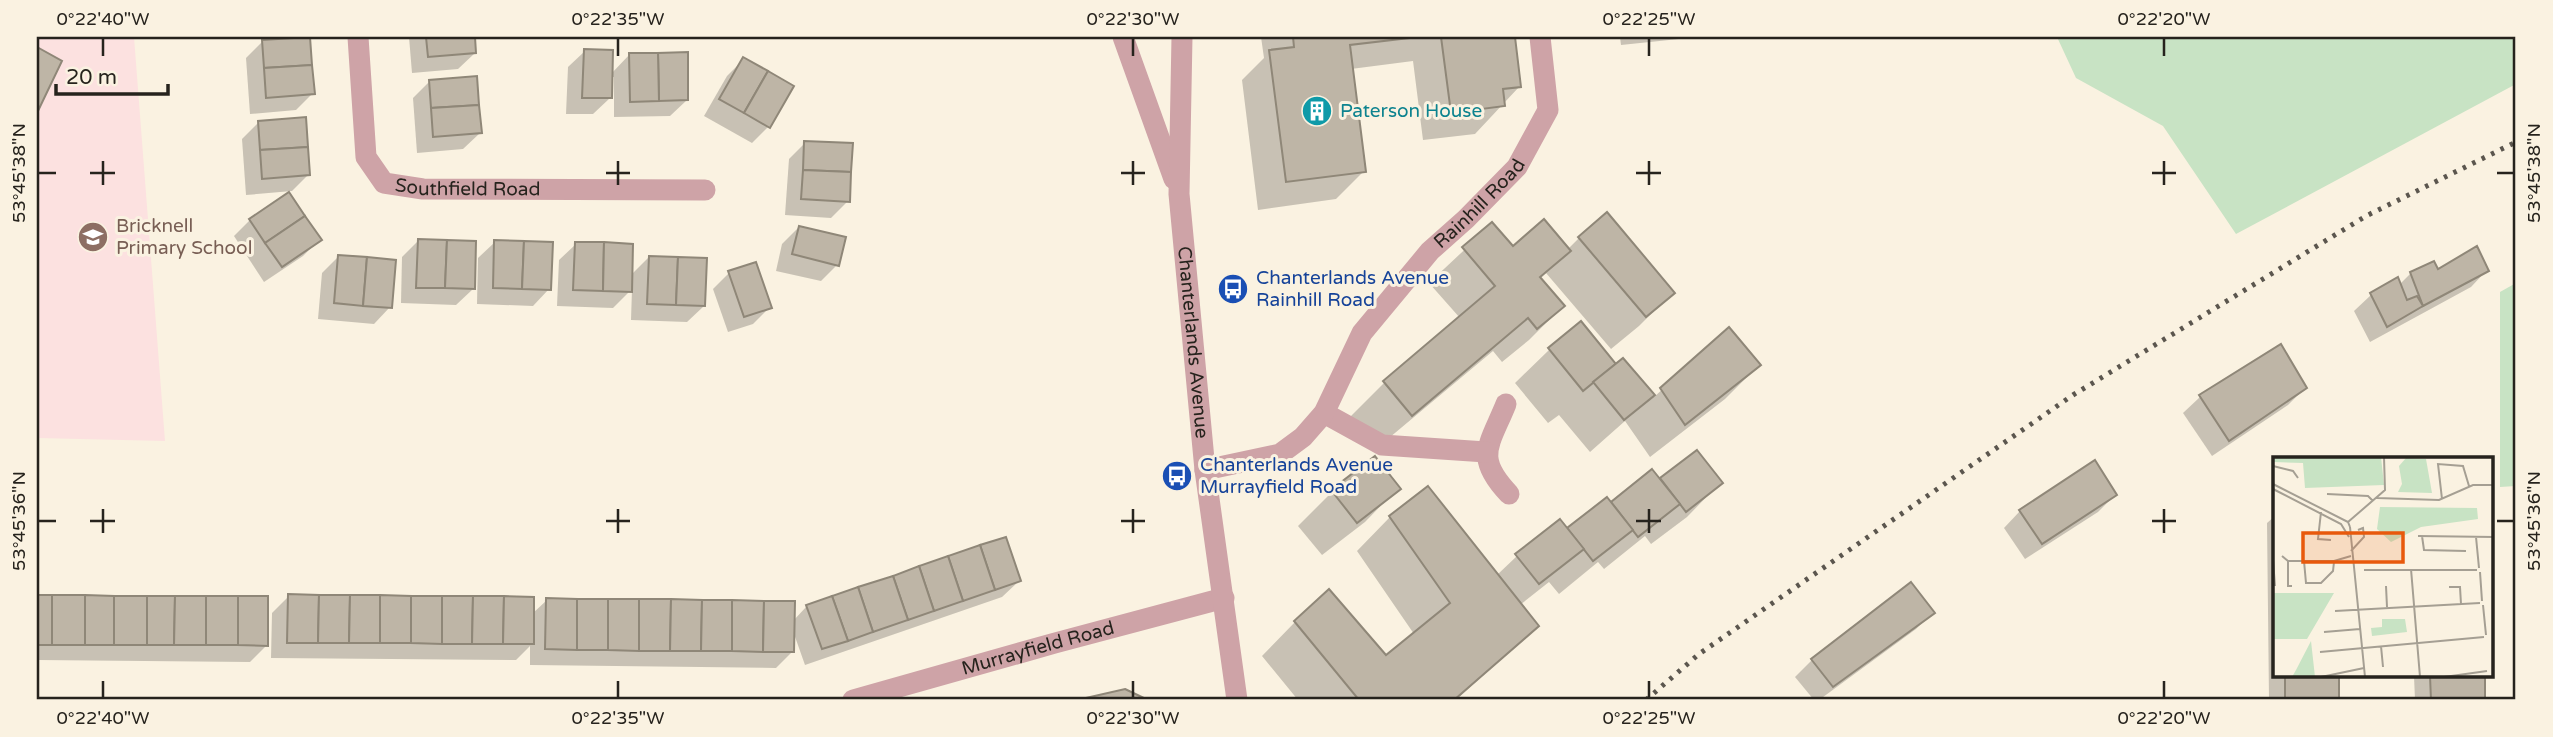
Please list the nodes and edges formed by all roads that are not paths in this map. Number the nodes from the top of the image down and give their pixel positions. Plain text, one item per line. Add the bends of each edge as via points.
1 (358, 37) edge
2 (1123, 37) edge
3 (1182, 37) edge
4 (1540, 37) edge
5 (705, 190) dead end
6 (1179, 194) junction
7 (1506, 404) dead end
8 (1324, 413) junction
9 (1486, 452) junction
10 (1205, 470) junction
11 (1509, 494) dead end
12 (1224, 598) junction
13 (853, 700) edge
14 (1237, 700) edge

1 - 5 street, Southfield Road via 366,157 384,183 423,189
2 - 6 street, Chanterlands Avenue
3 - 6 street, Chanterlands Avenue
4 - 8 street, Rainhill Road via 1548,110 1517,167 1430,251 1362,333
6 - 10 street, Chanterlands Avenue
7 - 9 street
8 - 9 street via 1382,445
8 - 10 street, Rainhill Road via 1280,454
9 - 11 street via 1492,477
10 - 12 street, Chanterlands Avenue
12 - 13 street, Murrayfield Road
12 - 14 street, Chanterlands Avenue

